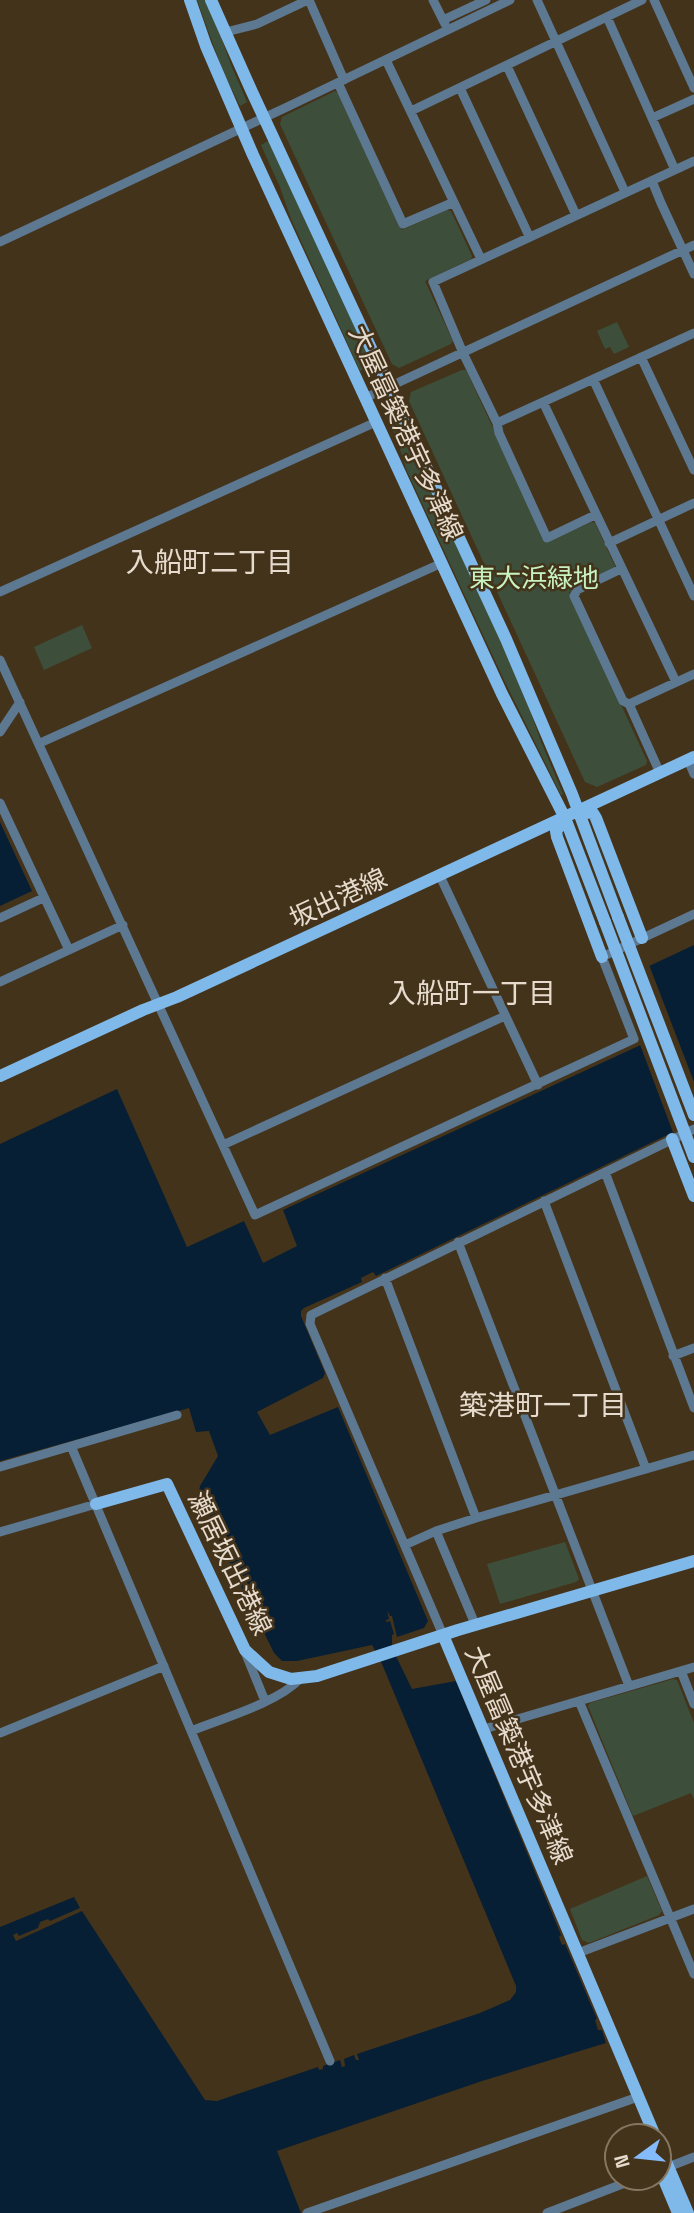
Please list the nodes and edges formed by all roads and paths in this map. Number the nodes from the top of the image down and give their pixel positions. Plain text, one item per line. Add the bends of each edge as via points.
1 (190, 0) edge
2 (211, 0) edge
3 (308, 0) edge
4 (433, 0) edge
5 (486, 0) edge
6 (510, 0) edge
7 (537, 0) edge
8 (642, 0) edge
9 (653, 0) edge
10 (607, 16) junction
11 (445, 25) junction
12 (226, 32) junction
13 (556, 42) junction
14 (386, 60) junction
15 (507, 66) junction
16 (341, 81) junction
17 (460, 88) junction
18 (694, 88) edge
19 (694, 99) edge
20 (411, 111) junction
21 (265, 118) junction
22 (652, 118) junction
23 (241, 129) junction
24 (694, 161) edge
25 (675, 170) junction
26 (652, 181) junction
27 (625, 192) junction
28 (454, 202) junction
29 (576, 215) junction
30 (529, 236) junction
31 (0, 242) edge
32 (694, 245) edge
33 (683, 250) junction
34 (481, 259) junction
35 (694, 274) edge
36 (693, 337) edge
37 (463, 353) junction
38 (641, 357) junction
39 (593, 379) junction
40 (390, 387) junction
41 (365, 398) junction
42 (543, 402) junction
43 (376, 422) junction
44 (498, 423) junction
45 (694, 470) edge
46 (694, 503) edge
47 (595, 515) junction
48 (658, 520) junction
49 (609, 543) junction
50 (442, 563) junction
51 (621, 569) junction
52 (0, 592) edge
53 (694, 596) edge
54 (0, 660) edge
55 (694, 674) edge
56 (676, 682) junction
57 (20, 702) junction
58 (629, 704) junction
59 (0, 732) edge
60 (40, 743) junction
61 (691, 759) edge
62 (660, 773) junction
63 (694, 774) edge
64 (0, 803) edge
65 (579, 812) junction
66 (565, 818) junction
67 (440, 876) junction
68 (43, 898) junction
69 (694, 914) edge
70 (0, 918) edge
71 (122, 925) junction
72 (642, 938) junction
73 (69, 950) junction
74 (602, 957) junction
75 (0, 982) edge
76 (159, 1004) junction
77 (505, 1016) junction
78 (0, 1076) edge
79 (538, 1085) junction
80 (694, 1115) edge
81 (694, 1129) edge
82 (672, 1139) junction
83 (223, 1145) junction
84 (694, 1157) edge
85 (605, 1172) junction
86 (694, 1196) edge
87 (544, 1201) junction
88 (458, 1242) junction
89 (385, 1278) junction
90 (694, 1348) edge
91 (673, 1356) junction
92 (694, 1408) edge
93 (177, 1415) dead end
94 (71, 1446) junction
95 (694, 1455) edge
96 (0, 1467) edge
97 (646, 1469) junction
98 (556, 1495) junction
99 (96, 1504) junction
100 (476, 1518) junction
101 (436, 1531) junction
102 (0, 1532) edge
103 (405, 1545) junction
104 (694, 1561) edge
105 (592, 1590) junction
106 (475, 1624) junction
107 (443, 1635) junction
108 (245, 1650) junction
109 (164, 1666) junction
110 (694, 1667) edge
111 (681, 1671) junction
112 (300, 1679) junction
113 (629, 1686) junction
114 (265, 1701) junction
115 (579, 1701) junction
116 (694, 1704) edge
117 (484, 1729) junction
118 (191, 1731) junction
119 (0, 1733) edge
120 (694, 1909) edge
121 (671, 1918) junction
122 (578, 1954) junction
123 (694, 1974) edge
124 (330, 2061) dead end
125 (638, 2096) junction
126 (644, 2122) edge
127 (649, 2122) edge
128 (694, 2157) edge
129 (673, 2165) edge
130 (673, 2189) edge
131 (603, 2191) edge
132 (670, 2192) edge
133 (307, 2213) edge
134 (547, 2213) edge
135 (678, 2213) edge
136 (688, 2213) edge

1 - 23 main road, 大屋冨築港宇多津線
2 - 12 main road, 大屋冨築港宇多津線
3 - 12 street via 257,24
3 - 16 street
4 - 11 street
5 - 11 street
6 - 11 street
7 - 13 street
8 - 10 street
9 - 18 street
10 - 13 street
10 - 22 street
11 - 14 street
12 - 21 main road, 大屋冨築港宇多津線
13 - 15 street
13 - 27 street
14 - 16 street
14 - 20 street
15 - 17 street
15 - 29 street
16 - 21 street
16 - 28 street via 403,224
17 - 20 street
17 - 30 street
19 - 22 street
20 - 28 street
21 - 23 street
21 - 40 main road, 大屋冨築港宇多津線
22 - 25 street
23 - 31 street
23 - 41 main road, 大屋冨築港宇多津線
24 - 25 street
25 - 26 street
26 - 27 street
26 - 33 street
27 - 29 street
28 - 34 street
29 - 30 street
30 - 34 street
32 - 33 street
33 - 35 street
33 - 37 street
34 - 37 street via 433,282
36 - 38 street
37 - 40 street
37 - 44 street
38 - 39 street
38 - 45 street
39 - 42 street
39 - 48 street
40 - 41 street
40 - 65 main road, 大屋冨築港宇多津線 via 506,639
41 - 43 main road, 大屋冨築港宇多津線
42 - 44 street
42 - 47 street
43 - 50 main road, 大屋冨築港宇多津線
43 - 52 street
44 - 47 street via 547,538
46 - 48 street
47 - 49 street
48 - 49 street
48 - 53 street
49 - 51 street
50 - 60 street
50 - 66 main road, 大屋冨築港宇多津線
51 - 56 street
51 - 58 street via 576,590 574,596 623,701
54 - 57 street
55 - 56 street
56 - 58 street
57 - 59 street
57 - 60 street
58 - 62 street
60 - 71 street
61 - 62 main road, 坂出港線
61 - 63 street
62 - 65 main road, 坂出港線
64 - 68 street
65 - 66 main road, 坂出港線
65 - 72 main road via 593,813 596,818
65 - 80 main road, 大屋冨築港宇多津線, bridge
66 - 67 main road, 坂出港線
66 - 74 main road via 557,837
66 - 84 main road, 大屋冨築港宇多津線, bridge
67 - 76 main road, 坂出港線
67 - 77 street
68 - 70 street
68 - 73 street
69 - 72 street
71 - 73 street
71 - 76 street
72 - 74 street
73 - 75 street
74 - 79 street via 634,1039
76 - 78 main road, 坂出港線
76 - 83 street
77 - 79 street
77 - 83 street
79 - 83 street via 255,1215
81 - 82 street
82 - 85 street
82 - 86 main road
85 - 87 street
85 - 91 street
87 - 88 street
87 - 97 street
88 - 89 street
88 - 98 street
89 - 100 street
89 - 103 street via 315,1312 310,1324
90 - 91 street
91 - 92 street
93 - 94 street
94 - 96 street
94 - 99 street
95 - 97 street
97 - 98 street
98 - 100 street
98 - 105 street
99 - 102 street
99 - 108 main road, 瀬居坂出港線 via 167,1483
99 - 109 street
100 - 101 street
101 - 103 street
101 - 106 street
103 - 107 street
104 - 105 main road, 大屋冨築港宇多津線
105 - 106 main road, 大屋冨築港宇多津線
105 - 113 street
106 - 107 main road, 大屋冨築港宇多津線
107 - 112 main road
107 - 117 main road, 大屋冨築港宇多津線
108 - 112 main road, 瀬居坂出港線 via 269,1672
108 - 114 street
109 - 118 street
109 - 119 street
110 - 111 street
111 - 113 street
111 - 116 street
112 - 114 street
113 - 115 street
114 - 118 street
115 - 117 street
115 - 121 street
117 - 122 main road, 大屋冨築港宇多津線
118 - 124 street
120 - 121 street
121 - 122 street
121 - 123 street
122 - 125 main road, 大屋冨築港宇多津線
125 - 126 main road, 大屋冨築港宇多津線
125 - 127 main road, 大屋冨築港宇多津線
125 - 133 street
128 - 129 street
130 - 136 main road
131 - 134 street
132 - 135 main road

